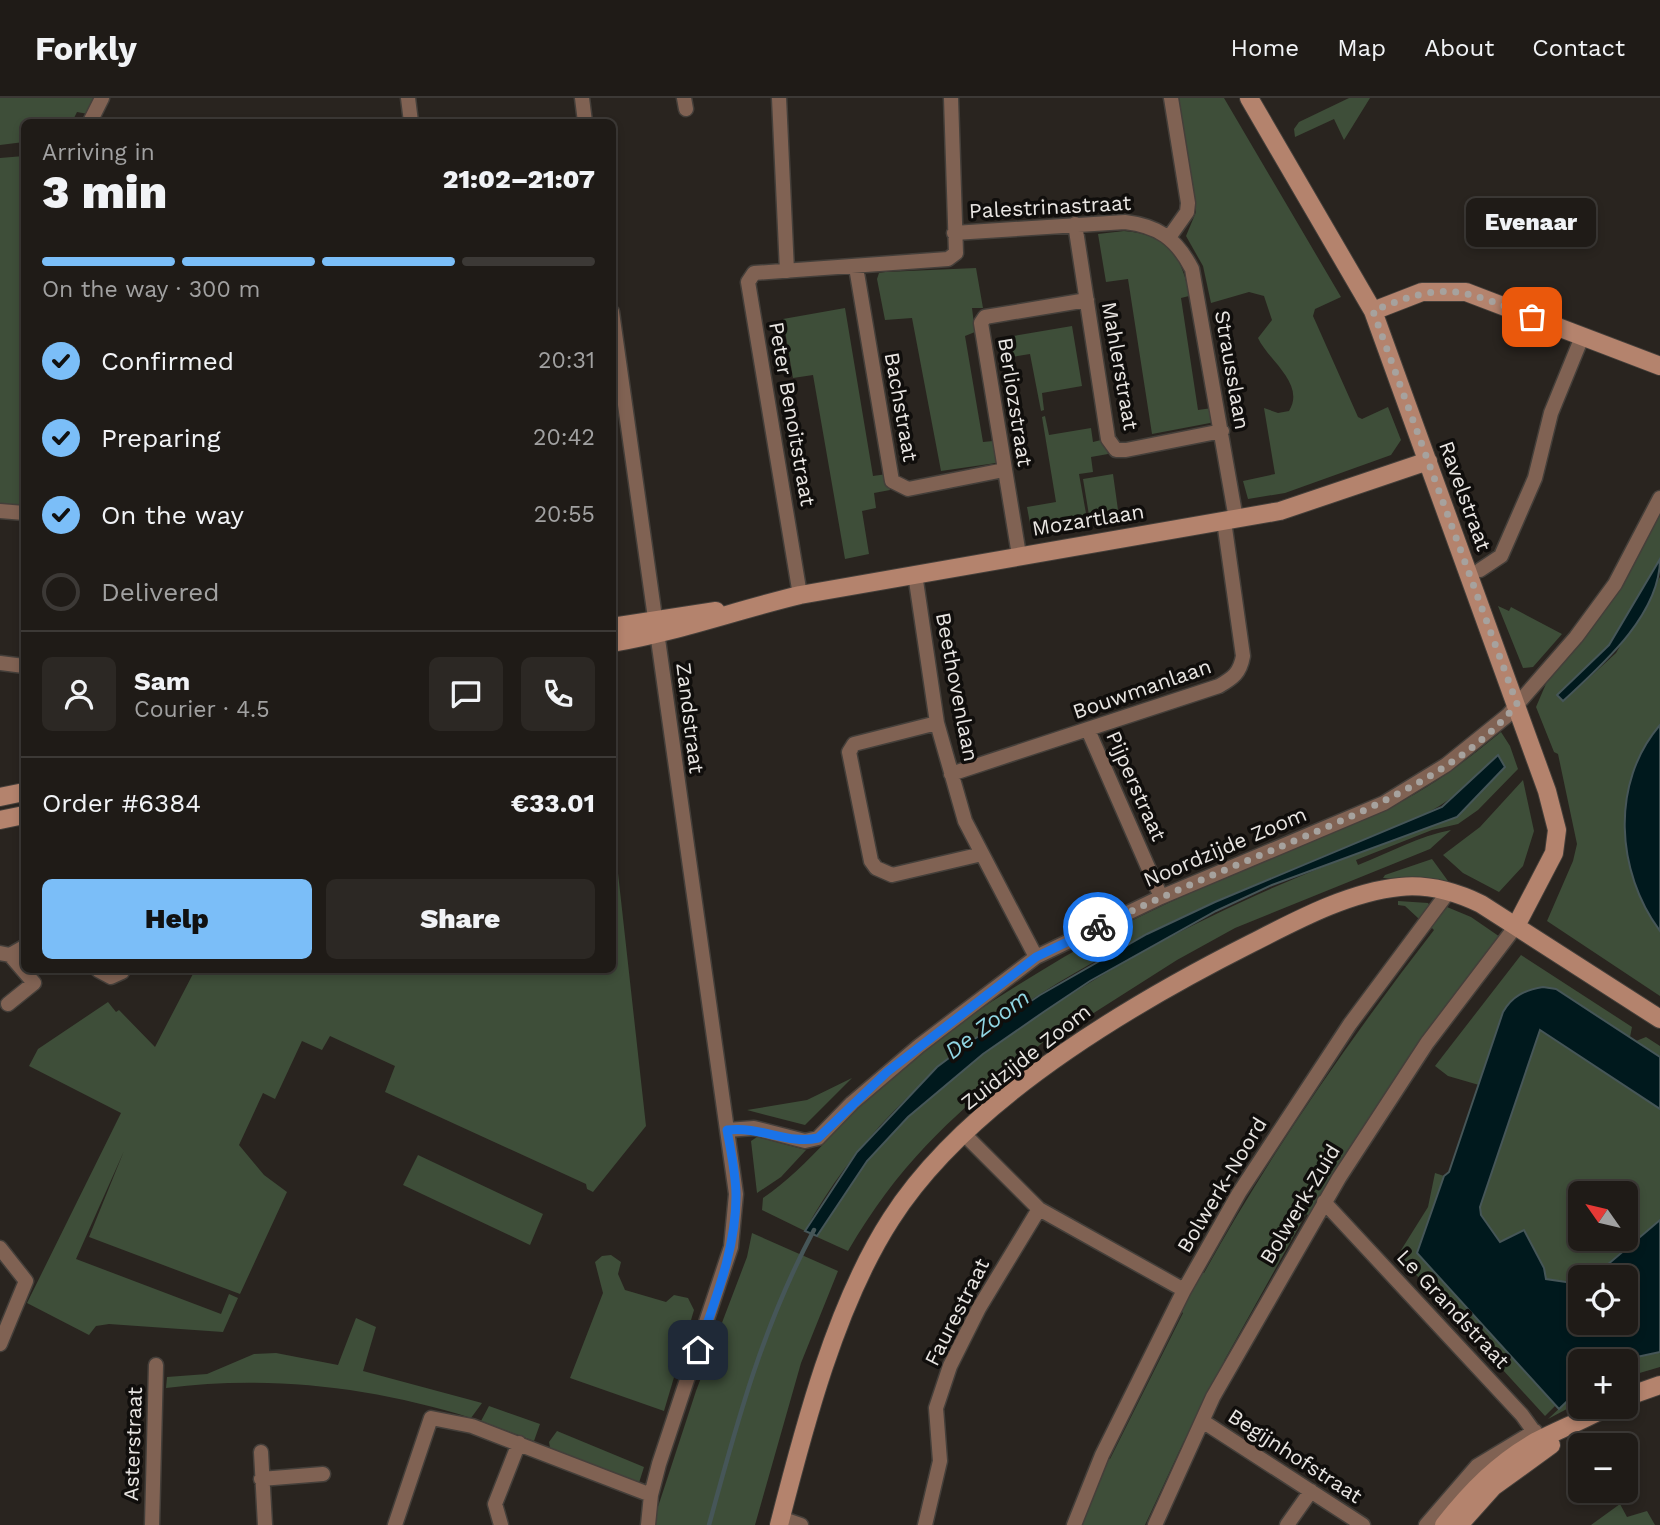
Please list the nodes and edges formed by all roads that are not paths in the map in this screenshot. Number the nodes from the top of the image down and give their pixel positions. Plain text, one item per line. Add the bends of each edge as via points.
1 (102, 98) edge
2 (408, 98) edge
3 (582, 98) edge
4 (779, 98) edge
5 (951, 98) edge
6 (1171, 98) edge
7 (1249, 98) edge
8 (92, 119) edge
9 (411, 119) edge
10 (585, 119) edge
11 (1075, 224) junction
12 (954, 233) junction
13 (1170, 236) junction
14 (856, 267) junction
15 (787, 271) junction
16 (1087, 300) junction
17 (1373, 311) junction
18 (1582, 337) junction
19 (616, 366) edge
20 (1660, 366) edge
21 (618, 393) edge
22 (1222, 431) junction
23 (1428, 461) junction
24 (1004, 470) junction
25 (1660, 498) edge
26 (0, 511) edge
27 (21, 513) edge
28 (1230, 520) junction
29 (1019, 555) junction
30 (1480, 570) dead end
31 (915, 573) junction
32 (800, 595) junction
33 (616, 627) edge
34 (656, 627) junction
35 (616, 642) edge
36 (0, 663) edge
37 (21, 666) edge
38 (1517, 704) junction
39 (937, 723) junction
40 (1088, 730) junction
41 (951, 774) junction
42 (21, 793) edge
43 (0, 797) edge
44 (21, 816) edge
45 (0, 820) edge
46 (982, 854) junction
47 (1449, 891) junction
48 (1161, 897) junction
49 (1516, 926) junction
50 (5, 954) edge
51 (1036, 957) junction
52 (21, 970) edge
53 (24, 973) edge
54 (8, 1004) dead end
55 (1660, 1020) edge
56 (727, 1130) junction
57 (964, 1134) junction
58 (1325, 1202) junction
59 (1039, 1209) junction
60 (0, 1248) edge
61 (1184, 1290) junction
62 (0, 1345) edge
63 (156, 1365) dead end
64 (1660, 1385) edge
65 (1638, 1393) edge
66 (1585, 1419) edge
67 (1204, 1422) junction
68 (1541, 1439) junction
69 (520, 1443) junction
70 (261, 1452) dead end
71 (323, 1474) dead end
72 (261, 1479) junction
73 (1311, 1490) junction
74 (651, 1496) junction
75 (780, 1521) edge
76 (152, 1525) edge
77 (265, 1525) edge
78 (395, 1525) edge
79 (501, 1525) edge
80 (648, 1525) edge
81 (801, 1525) edge
82 (925, 1525) edge
83 (1074, 1525) edge
84 (1155, 1525) edge
85 (1287, 1525) edge
86 (1363, 1525) edge
87 (1426, 1525) edge
88 (1444, 1525) edge
89 (1459, 1525) edge

1 - 8 street
2 - 9 street
3 - 10 street
4 - 15 street
5 - 12 street
6 - 13 street via 1188,203
7 - 17 main road, Ravelstraat
11 - 12 street, Palestrinastraat
11 - 13 street, Palestrinastraat via 1150,225
11 - 16 street, Mahlerstraat
12 - 14 street, Palestrinastraat via 956,253 948,259
13 - 22 street, Strausslaan via 1192,269
14 - 15 street, Palestrinastraat
14 - 24 street, Bachstraat via 892,481 908,489
15 - 32 street, Peter Benoitstraat via 754,273 748,282
16 - 22 street, Mahlerstraat via 1108,439 1116,450
16 - 24 street, Berliozstraat via 985,317 981,323
17 - 18 main road via 1422,292 1452,290 1482,296
17 - 23 main road, Ravelstraat
18 - 20 main road
18 - 30 street via 1551,413 1535,478 1501,556
19 - 21 street, Zandstraat
21 - 34 street, Zandstraat
22 - 28 street, Strausslaan
23 - 28 main road, Mozartlaan via 1280,511
23 - 38 main road, Ravelstraat
24 - 29 street, Berliozstraat
25 - 38 street, Noordzijde Zoom via 1615,584
26 - 27 street
28 - 29 main road, Mozartlaan
28 - 40 street, Bouwmanlaan via 1242,656 1234,678
29 - 31 main road, Mozartlaan
31 - 32 main road, Mozartlaan
31 - 39 street, Beethovenlaan
32 - 34 main road, Mozartlaan
33 - 34 main road
34 - 35 main road
34 - 56 street, Zandstraat
36 - 37 street
38 - 48 street, Noordzijde Zoom via 1446,765 1384,803
38 - 49 main road, Ravelstraat via 1557,830 1555,853
39 - 41 street, Beethovenlaan
39 - 46 street via 854,744 849,752 872,861 892,875
40 - 41 street, Bouwmanlaan
40 - 48 street, Pijperstraat
41 - 46 street, Beethovenlaan via 965,821
42 - 43 main road
44 - 45 main road
46 - 51 street, Beethovenlaan
47 - 49 main road, Zuidzijde Zoom
47 - 57 main road, Zuidzijde Zoom via 1417,887 1384,890 1292,923 1181,978 1035,1074
47 - 61 street, Bolwerk-Noord via 1297,1102
48 - 51 street, Noordzijde Zoom
49 - 55 main road, Zuidzijde Zoom
49 - 58 street, Bolwerk-Zuid via 1427,1043
50 - 52 street
51 - 56 street, Noordzijde Zoom via 887,1072 818,1138 805,1141 754,1129
53 - 54 street via 34,983
56 - 74 street via 736,1194 731,1247
57 - 59 street
57 - 75 main road, Zuidzijde Zoom via 912,1190 863,1270 807,1424
58 - 67 street, Bolwerk-Zuid via 1224,1377
58 - 68 street, Le Grandstraat
59 - 61 street
59 - 82 street, Faurestraat via 950,1366 936,1408 940,1461
60 - 62 street via 26,1281
61 - 83 street, Bolwerk-Noord via 1102,1455
63 - 76 street, Asterstraat
64 - 65 main road
66 - 68 main road
67 - 73 street, Begijnhofstraat
67 - 84 street, Bolwerk-Zuid
68 - 87 street via 1477,1466
68 - 88 main road via 1481,1481
68 - 89 main road
69 - 74 street
69 - 78 street via 472,1426 431,1419
69 - 79 street via 495,1504
70 - 72 street
71 - 72 street
72 - 77 street
73 - 85 street
73 - 86 street, Begijnhofstraat
74 - 80 street
75 - 81 street

